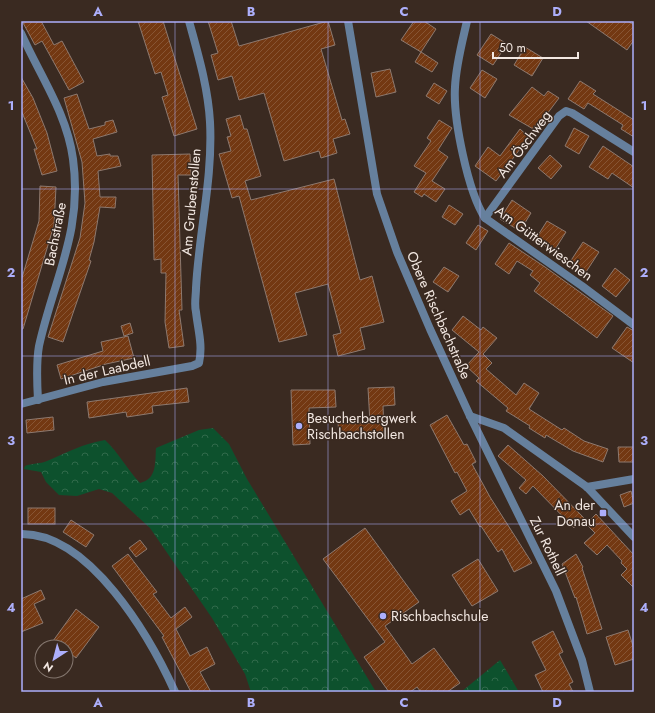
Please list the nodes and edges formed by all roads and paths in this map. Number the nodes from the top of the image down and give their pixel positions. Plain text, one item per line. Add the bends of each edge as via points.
1 (189, 21) edge
2 (348, 21) edge
3 (467, 21) edge
4 (21, 33) edge
5 (634, 152) edge
6 (485, 218) junction
7 (634, 325) edge
8 (199, 363) joint
9 (38, 400) junction
10 (21, 404) edge
11 (470, 416) junction
12 (634, 479) edge
13 (587, 487) junction
14 (21, 534) edge
15 (634, 537) edge
16 (175, 692) edge
17 (590, 692) edge

1 - 8 street, Am Grubenstollen via 204,74 210,122 209,180 196,285 195,310 201,343
2 - 11 street, Obere Rischbachstraße via 377,194 397,252
3 - 6 street, Am Gütterwieschen via 457,64 456,110 469,179 480,212
4 - 9 street, Bachstraße via 66,128 73,158 76,190 68,248 39,347
5 - 6 street, Am Öschweg via 566,111 559,116
6 - 7 street, Am Gütterwieschen
8 - 9 street, In der Laabdell via 103,382
9 - 10 street, In der Laabdell
11 - 13 street via 504,428
11 - 17 street, Zur Rothell via 556,591 582,660
12 - 13 street
13 - 15 street
14 - 16 street via 40,535 58,542 92,567 133,616

